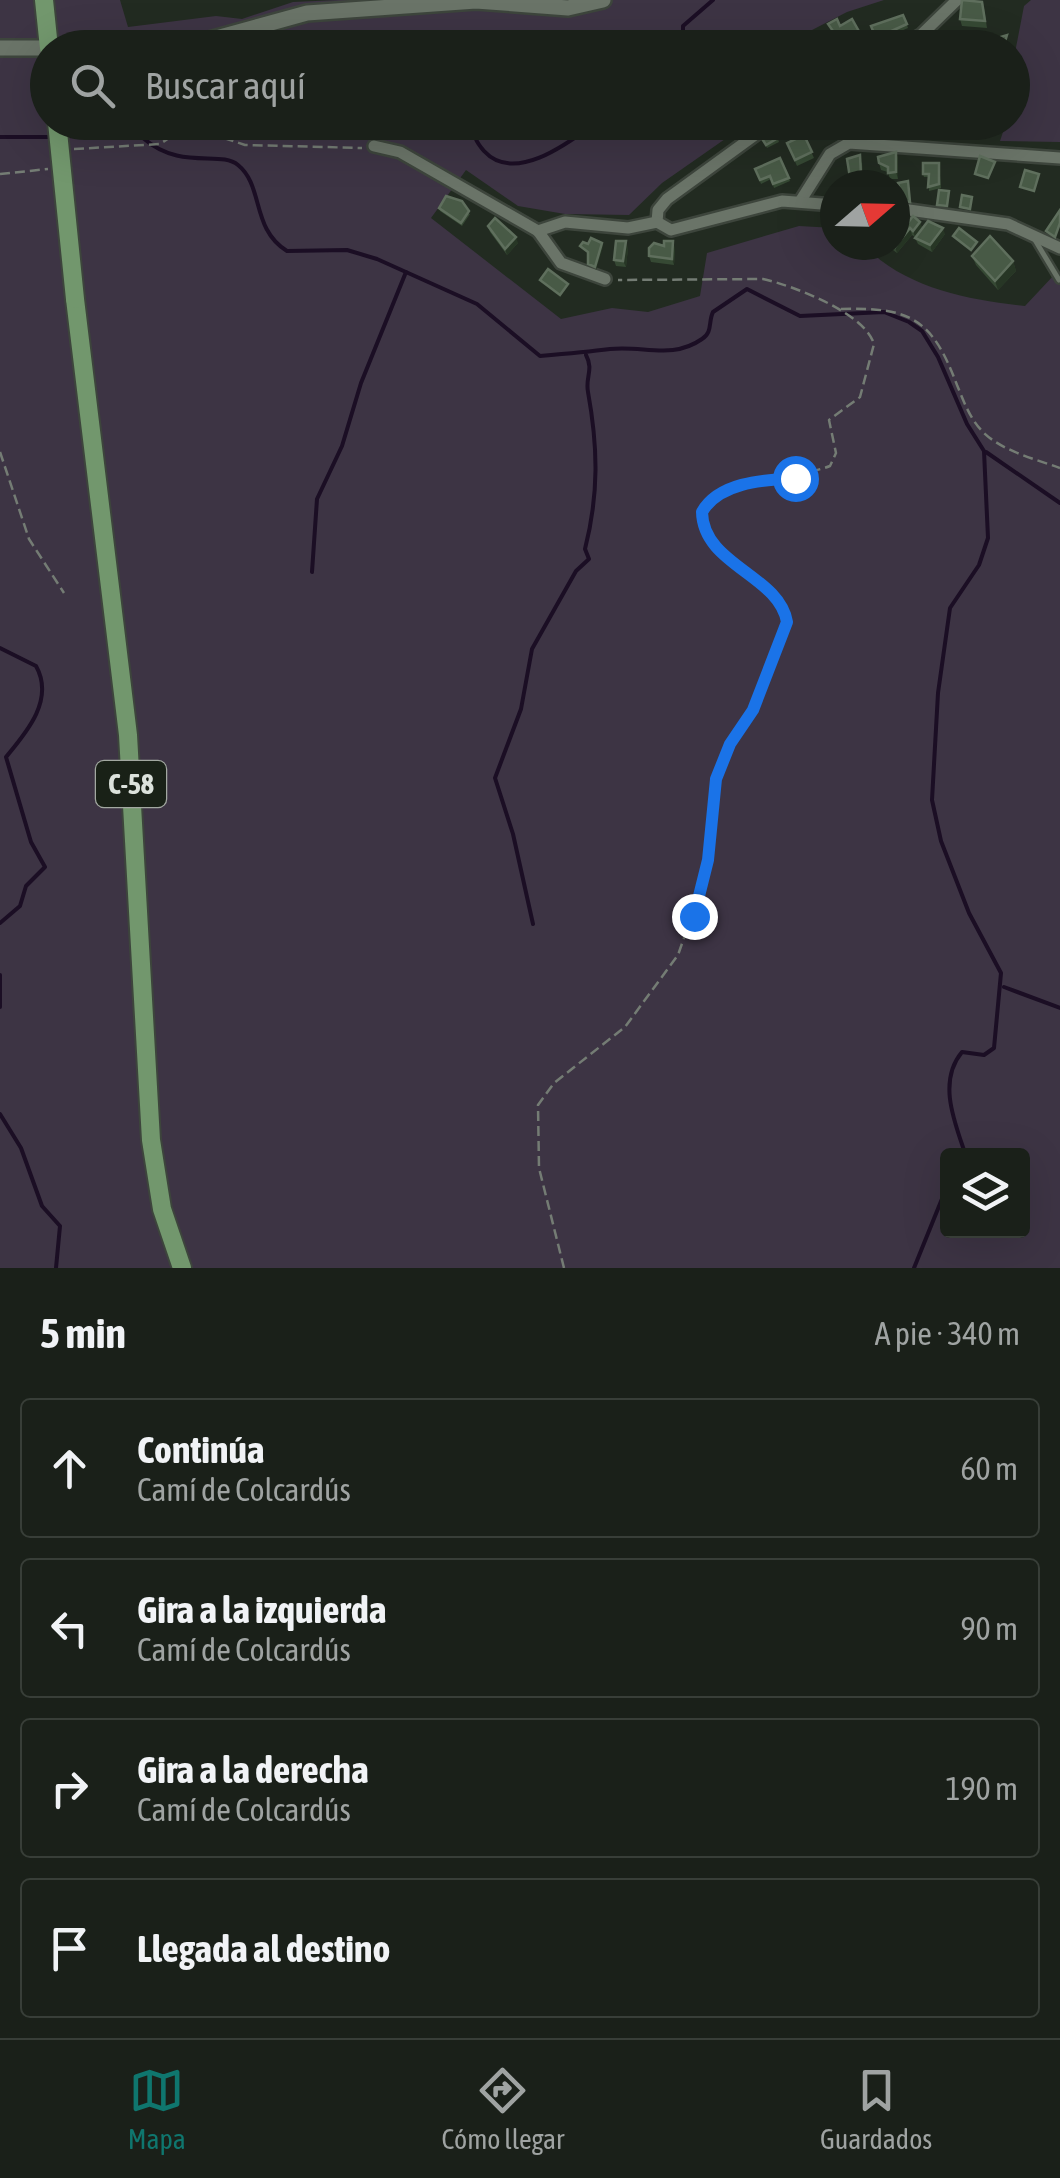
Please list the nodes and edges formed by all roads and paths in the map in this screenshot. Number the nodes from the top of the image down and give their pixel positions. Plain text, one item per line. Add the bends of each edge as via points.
1 (44, 0) edge
2 (603, 0) edge
3 (956, 0) edge
4 (505, 1) edge
5 (46, 30) edge
6 (238, 30) edge
7 (924, 30) edge
8 (0, 48) edge
9 (30, 48) edge
10 (59, 140) edge
11 (166, 140) edge
12 (230, 140) edge
13 (748, 140) edge
14 (374, 146) joint
15 (72, 150) dead end
16 (1060, 158) edge
17 (50, 169) dead end
18 (0, 174) edge
19 (801, 200) junction
20 (820, 203) edge
21 (910, 210) edge
22 (657, 222) junction
23 (538, 232) junction
24 (1033, 232) junction
25 (1060, 248) edge
26 (605, 279) joint
27 (1059, 280) edge
28 (75, 299) junction
29 (840, 309) junction
30 (0, 452) edge
31 (1060, 468) edge
32 (64, 593) dead end
33 (172, 1268) edge
34 (182, 1268) edge
35 (564, 1268) edge

1 - 5 main road
2 - 4 street via 568,8
3 - 7 street
4 - 6 street via 307,13
8 - 9 street
10 - 28 main road, C-58, bridge
11 - 15 path
12 - 14 path via 330,150
13 - 22 street via 667,199
14 - 23 street via 400,152
16 - 19 street via 849,143 830,154
17 - 18 path
19 - 20 street
19 - 22 street via 671,230
21 - 24 street
22 - 23 street via 628,228 565,222
23 - 26 street via 561,263
24 - 25 street
24 - 27 lane
26 - 29 path via 763,279
28 - 33 main road, C-58 via 123,793 142,1141 153,1211
28 - 34 main road, C-58 via 128,735 151,1140 162,1209
29 - 31 path via 884,308 913,317 940,346 980,429
29 - 35 path via 863,324 874,344 860,397 828,420 834,461 804,476 735,488 702,512 711,540 778,600 787,622 753,710 716,779 705,878 678,956 625,1027 538,1105 541,1180
30 - 32 path via 30,539

